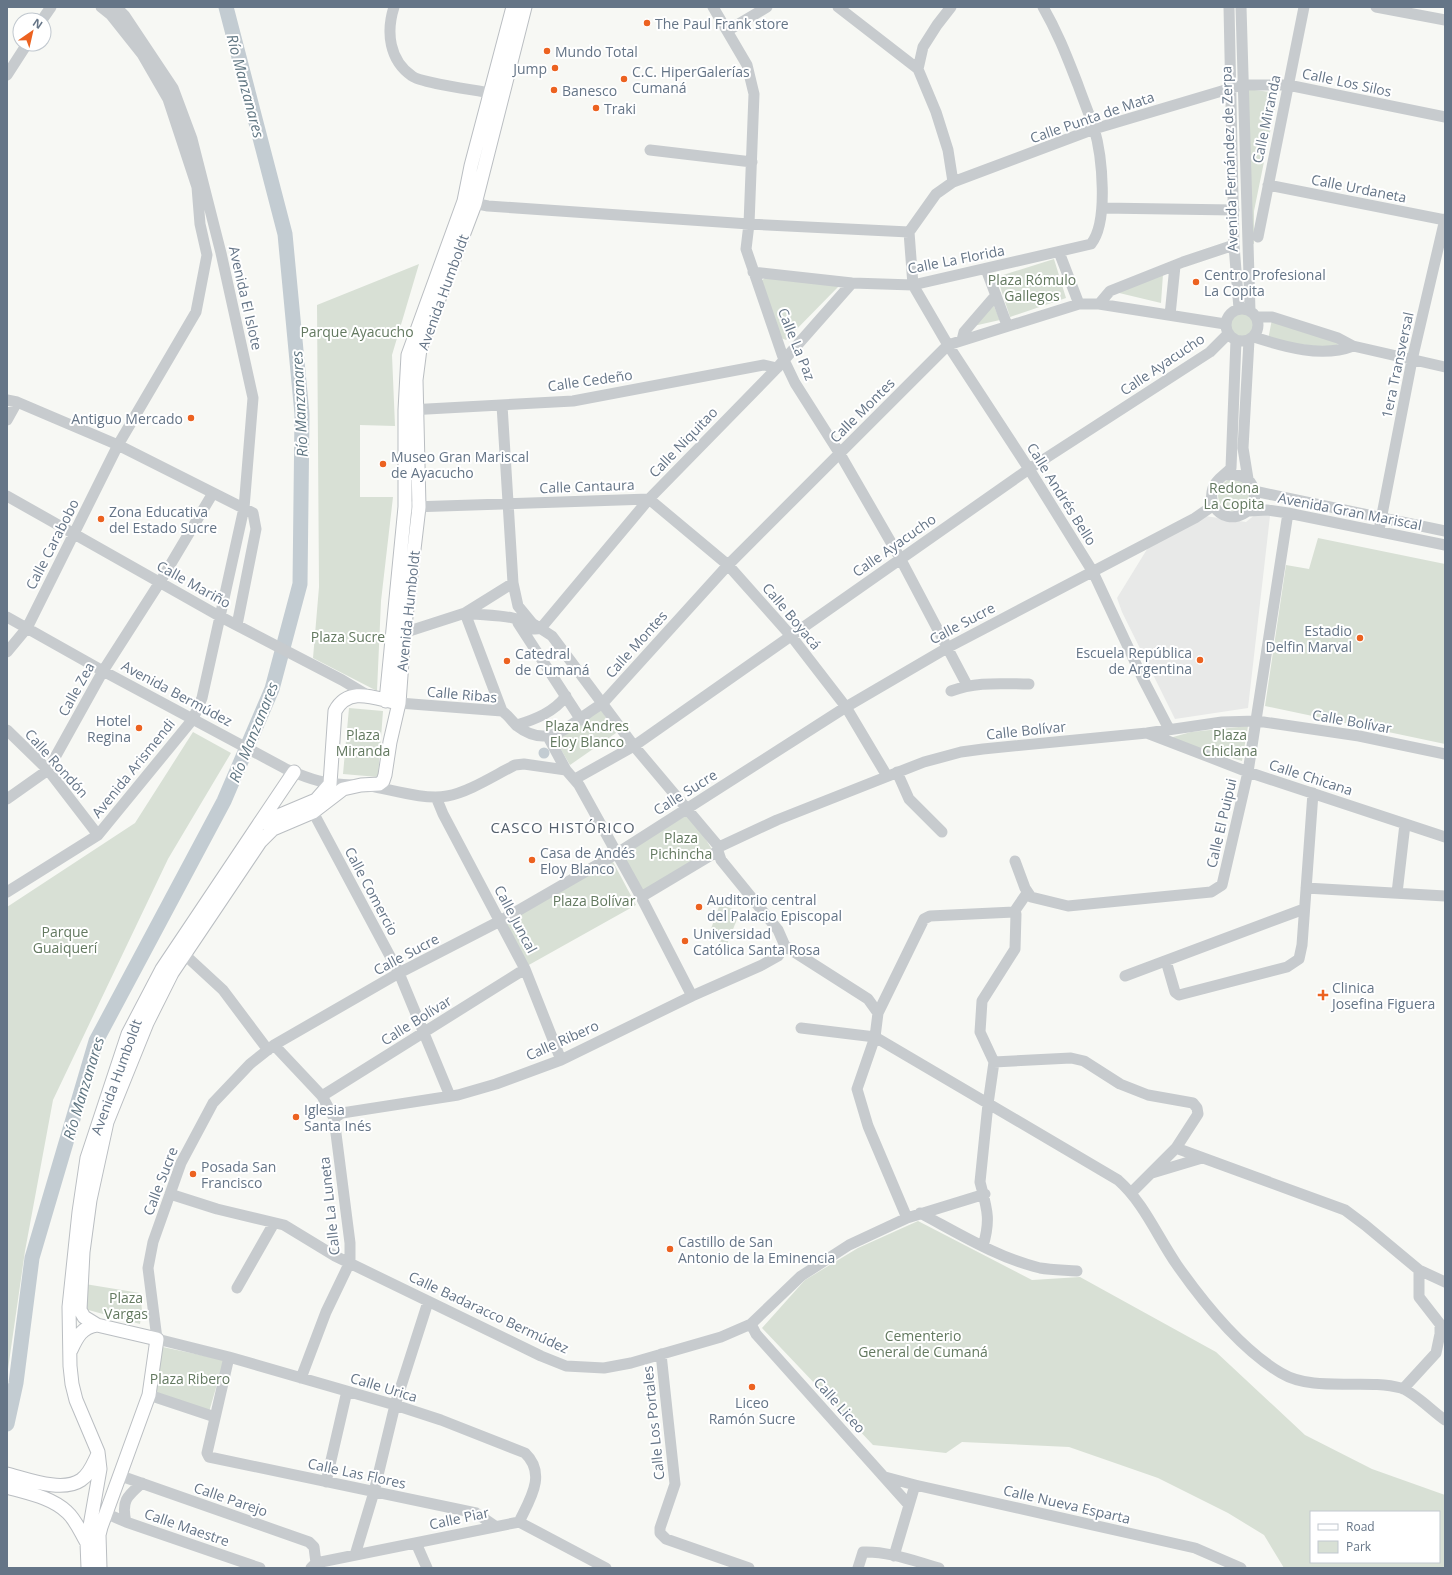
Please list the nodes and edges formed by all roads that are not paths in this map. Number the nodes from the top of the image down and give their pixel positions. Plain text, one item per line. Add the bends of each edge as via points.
1 (101, 7) edge
2 (116, 7) edge
3 (394, 7) edge
4 (513, 7) edge
5 (525, 7) edge
6 (713, 7) edge
7 (767, 7) edge
8 (838, 7) edge
9 (951, 7) edge
10 (1043, 7) edge
11 (1229, 7) edge
12 (1241, 7) edge
13 (1304, 7) edge
14 (1376, 7) edge
15 (1445, 20) edge
16 (727, 31) junction
17 (22, 52) edge
18 (918, 69) junction
19 (7, 75) edge
20 (1242, 84) junction
21 (1288, 85) junction
22 (1229, 88) junction
23 (490, 93) junction
24 (1445, 117) edge
25 (1094, 129) junction
26 (650, 150) dead end
27 (752, 162) junction
28 (953, 182) junction
29 (1268, 184) junction
30 (470, 202) junction
31 (1102, 208) junction
32 (1234, 210) junction
33 (1445, 220) edge
34 (749, 224) junction
35 (910, 232) junction
36 (1258, 237) dead end
37 (1234, 245) junction
38 (1059, 252) junction
39 (1175, 266) junction
40 (986, 269) junction
41 (753, 272) junction
42 (852, 283) junction
43 (913, 285) junction
44 (996, 295) junction
45 (1079, 304) junction
46 (1100, 304) junction
47 (1248, 312) junction
48 (1170, 315) junction
49 (1007, 325) junction
50 (1230, 333) junction
51 (1252, 338) junction
52 (962, 340) junction
53 (948, 345) junction
54 (1353, 346) junction
55 (1412, 360) junction
56 (780, 364) junction
57 (1445, 367) edge
58 (12, 401) edge
59 (502, 405) junction
60 (411, 410) junction
61 (7, 420) edge
62 (118, 445) junction
63 (840, 454) junction
64 (1029, 469) junction
65 (1226, 475) junction
66 (1248, 479) junction
67 (1254, 491) junction
68 (214, 493) junction
69 (7, 496) edge
70 (649, 499) junction
71 (508, 503) junction
72 (1214, 505) junction
73 (412, 507) junction
74 (244, 508) junction
75 (1249, 511) junction
76 (1288, 513) junction
77 (1381, 518) junction
78 (1379, 530) junction
79 (1445, 531) edge
80 (74, 534) junction
81 (1445, 545) edge
82 (900, 558) junction
83 (728, 565) junction
84 (1093, 572) junction
85 (160, 582) junction
86 (513, 583) junction
87 (465, 613) junction
88 (7, 617) edge
89 (221, 617) junction
90 (515, 619) junction
91 (237, 625) junction
92 (26, 628) junction
93 (541, 628) junction
94 (398, 635) junction
95 (792, 637) junction
96 (947, 648) junction
97 (7, 652) edge
98 (103, 671) junction
99 (1029, 684) dead end
100 (967, 685) junction
101 (951, 691) dead end
102 (367, 695) junction
103 (566, 696) junction
104 (386, 701) junction
105 (399, 704) junction
106 (602, 704) junction
107 (846, 707) junction
108 (502, 711) junction
109 (193, 719) junction
110 (581, 720) junction
111 (1257, 721) junction
112 (517, 725) junction
113 (1169, 729) junction
114 (7, 730) edge
115 (1147, 733) junction
116 (547, 735) junction
117 (634, 746) junction
118 (1445, 754) edge
119 (48, 770) junction
120 (290, 770) junction
121 (566, 770) junction
122 (1248, 772) junction
123 (892, 774) junction
124 (575, 779) junction
125 (330, 784) junction
126 (361, 785) junction
127 (1312, 793) junction
128 (436, 797) junction
129 (7, 799) edge
130 (687, 809) junction
131 (313, 812) junction
132 (259, 824) junction
133 (1405, 824) junction
134 (942, 832) dead end
135 (98, 835) junction
136 (1445, 837) edge
137 (719, 849) junction
138 (616, 854) junction
139 (1015, 861) dead end
140 (1306, 888) junction
141 (7, 892) edge
142 (1027, 893) junction
143 (1397, 893) junction
144 (1445, 896) edge
145 (641, 897) junction
146 (1304, 909) junction
147 (1014, 912) junction
148 (500, 921) junction
149 (786, 946) junction
150 (184, 954) junction
151 (1166, 961) junction
152 (525, 969) junction
153 (399, 974) junction
154 (1125, 976) dead end
155 (692, 996) junction
156 (878, 1013) junction
157 (802, 1028) dead end
158 (424, 1034) junction
159 (876, 1038) junction
160 (271, 1048) junction
161 (561, 1060) junction
162 (994, 1062) junction
163 (322, 1096) junction
164 (450, 1096) junction
165 (988, 1104) junction
166 (334, 1118) junction
167 (1176, 1148) junction
168 (1202, 1158) junction
169 (1149, 1174) junction
170 (1132, 1192) junction
171 (170, 1194) junction
172 (985, 1194) junction
173 (920, 1213) junction
174 (907, 1218) junction
175 (274, 1223) junction
176 (983, 1246) junction
177 (350, 1262) junction
178 (1419, 1270) junction
179 (1077, 1271) dead end
180 (1445, 1282) edge
181 (237, 1288) dead end
182 (428, 1302) junction
183 (750, 1324) junction
184 (97, 1325) junction
185 (1442, 1326) edge
186 (157, 1339) junction
187 (70, 1351) junction
188 (1441, 1351) edge
189 (661, 1354) junction
190 (229, 1357) junction
191 (301, 1378) junction
192 (1403, 1389) junction
193 (347, 1391) junction
194 (149, 1395) junction
195 (395, 1405) junction
196 (215, 1418) junction
197 (1445, 1420) edge
198 (98, 1452) junction
199 (7, 1474) edge
200 (121, 1476) junction
201 (885, 1477) junction
202 (326, 1482) junction
203 (142, 1483) junction
204 (915, 1486) junction
205 (7, 1487) edge
206 (374, 1492) junction
207 (910, 1505) junction
208 (106, 1513) junction
209 (126, 1522) junction
210 (519, 1522) junction
211 (495, 1526) junction
212 (416, 1542) junction
213 (87, 1543) junction
214 (355, 1555) junction
215 (894, 1556) junction
216 (313, 1565) edge
217 (1235, 1566) edge
218 (88, 1568) edge
219 (100, 1568) edge
220 (260, 1568) edge
221 (427, 1568) edge
222 (606, 1568) edge
223 (749, 1568) edge
224 (858, 1568) edge
225 (939, 1568) edge

1 - 62 street, Avenida El Islote via 111,15 142,54 168,99 197,186 200,224 207,255 196,312
2 - 74 street, Avenida El Islote via 125,16 173,88 192,138 253,398
3 - 23 street via 388,32 393,51 400,65 413,77
4 - 23 main road, Avenida Humboldt
5 - 30 main road, Avenida Humboldt
6 - 16 street, Calle La Paz
7 - 16 street
8 - 18 street
9 - 18 street via 923,47
10 - 25 street via 1057,31
11 - 22 street, Avenida Fernández de Zerpa
12 - 20 street, Avenida Fernández de Zerpa
13 - 21 street, Calle Miranda
14 - 15 street
16 - 27 street, Calle La Paz via 747,65 754,94
17 - 19 street
18 - 28 street via 948,150
20 - 21 street, Calle Los Silos
20 - 22 street, Calle Punta de Mata
20 - 47 street, Avenida Fernández de Zerpa
21 - 24 street, Calle Los Silos
21 - 29 street, Calle Miranda
22 - 25 street, Calle Punta de Mata
22 - 32 street, Avenida Fernández de Zerpa
23 - 30 main road, Avenida Humboldt
25 - 28 street, Calle Punta de Mata
25 - 31 street via 1102,176
26 - 27 street
27 - 34 street, Calle La Paz
28 - 35 street, Calle Punta de Mata via 936,194
29 - 33 street, Calle Urdaneta
29 - 36 street, Calle Miranda
30 - 34 street
30 - 60 main road, Avenida Humboldt via 436,292 408,354
31 - 32 street
31 - 38 street, Calle La Florida via 1098,232 1090,244
32 - 37 street, Avenida Fernández de Zerpa
33 - 55 street, 1era Transversal
34 - 35 street
34 - 41 street, Calle La Paz via 746,249
35 - 43 street
37 - 39 street
37 - 47 street, Avenida Fernández de Zerpa
38 - 40 street, Calle La Florida
38 - 45 street
39 - 46 street via 1110,291
39 - 48 street
40 - 43 street, Calle La Florida
40 - 44 street
41 - 42 street, Calle La Florida
41 - 56 street, Calle La Paz
42 - 43 street, Calle La Florida
42 - 56 street, Calle Niquitao
43 - 53 street, Calle Andrés Bello
44 - 49 street
44 - 52 street via 964,332
45 - 46 street, Calle Montes
45 - 49 street, Calle Montes
46 - 48 street, Calle Montes
47 - 50 street, Calle Ayacucho via 1230,314
47 - 51 street via 1258,328
47 - 54 street via 1309,328
48 - 50 street, Calle Montes
49 - 52 street, Calle Montes
50 - 51 street, Calle Montes
50 - 64 street, Calle Ayacucho via 1210,352
50 - 65 street via 1231,468
51 - 54 street, Calle Montes via 1317,351 1340,351
51 - 66 street via 1243,448
52 - 53 street, Calle Montes
53 - 63 street, Calle Montes
53 - 64 street, Calle Andrés Bello
54 - 55 street
55 - 57 street
55 - 77 street, 1era Transversal
56 - 59 street, Calle Cedeño via 573,401
56 - 63 street, Calle La Paz
56 - 70 street, Calle Niquitao
58 - 61 street
58 - 62 street
59 - 60 street, Calle Cedeño
59 - 71 street
60 - 73 main road, Avenida Humboldt
62 - 68 street
62 - 80 street, Calle Carabobo
63 - 82 street, Calle La Paz
63 - 83 street, Calle Montes
64 - 82 street, Calle Ayacucho
64 - 84 street, Calle Andrés Bello
65 - 66 street via 1238,474
65 - 72 street via 1213,487 1211,496
66 - 67 street
67 - 75 street via 1255,499
67 - 77 street, Avenida Gran Mariscal
68 - 74 street
68 - 85 street, Calle Zea
69 - 80 street, Calle Mariño
70 - 71 street, Calle Cantaura
70 - 83 street, Calle Boyacá
70 - 93 street, Calle Niquitao
71 - 73 street, Calle Cantaura
71 - 86 street
72 - 75 street via 1221,514 1232,517
72 - 84 street, Calle Sucre via 1195,518
73 - 94 main road, Avenida Humboldt
74 - 89 street, Avenida El Islote
74 - 91 street via 253,513 256,529
75 - 76 street, Avenida Gran Mariscal
76 - 78 street, Avenida Gran Mariscal
76 - 111 street, Calle El Puipui
77 - 78 street, 1era Transversal
77 - 79 street, Avenida Gran Mariscal
78 - 81 street, Avenida Gran Mariscal
80 - 85 street, Calle Mariño
80 - 92 street, Calle Carabobo
82 - 95 street, Calle Ayacucho
82 - 96 street, Calle La Paz
83 - 95 street, Calle Boyacá
83 - 106 street, Calle Montes
84 - 96 street, Calle Sucre
84 - 113 street, Calle Andrés Bello
85 - 89 street, Calle Mariño
85 - 98 street, Calle Zea
86 - 87 street
86 - 93 street via 518,606 532,623
87 - 90 street
87 - 94 street
87 - 108 street
88 - 92 street, Avenida Bermúdez
89 - 91 street, Calle Mariño
89 - 109 street, Avenida Arismendi via 202,698
90 - 93 street via 525,627 536,630
90 - 103 street
91 - 102 street, Calle Mariño
92 - 97 street, Calle Carabobo
92 - 98 street, Avenida Bermúdez
93 - 106 street via 552,636
94 - 104 main road, Avenida Humboldt
94 - 105 main road, Avenida Humboldt
95 - 107 street, Calle Boyacá
95 - 117 street, Calle Ayacucho
96 - 100 street, Calle La Paz
96 - 107 street, Calle Sucre
98 - 109 street, Avenida Bermúdez
98 - 119 street, Calle Zea
99 - 100 street
100 - 101 street
102 - 104 main road
102 - 125 main road via 350,697 340,702 335,711
103 - 110 street
103 - 112 street via 551,710 534,720
104 - 105 main road
105 - 108 street, Calle Ribas
105 - 126 main road, Avenida Humboldt via 383,781 379,784
106 - 110 street, Calle Ribas
106 - 117 street
107 - 123 street, Calle Boyacá
107 - 130 street, Calle Sucre
108 - 112 street, Calle Ribas
109 - 120 street, Avenida Bermúdez
109 - 135 street, Avenida Arismendi
110 - 116 street, Calle Ribas via 562,733
111 - 113 street, Calle Bolívar via 1222,722
111 - 118 street, Calle Bolívar via 1359,736
111 - 122 street, Calle El Puipui
112 - 116 street, Calle Ribas via 538,735
113 - 115 street, Calle Bolívar
114 - 119 street, Calle Rondón
115 - 122 street, Calle Chicana
115 - 123 street, Calle Bolívar via 960,752
116 - 121 street
117 - 124 street, Calle Ayacucho
117 - 130 street
119 - 129 street, Calle Zea
119 - 135 street, Calle Rondón
120 - 125 street, Avenida Bermúdez via 312,780
120 - 132 main road, Avenida Humboldt
121 - 124 street
121 - 128 street, Avenida Bermúdez via 515,765 454,794
122 - 127 street, Calle Chicana
122 - 142 street, Calle El Puipui via 1222,885 1218,889 1211,892 1068,906 1031,897
123 - 134 street, Calle Boyacá via 909,798
123 - 137 street, Calle Bolívar via 777,820
124 - 138 street
125 - 126 street, Avenida Bermúdez
125 - 132 main road via 316,800
126 - 128 street, Avenida Bermúdez
126 - 131 main road, Avenida Humboldt via 343,789
127 - 133 street, Calle Chicana
127 - 140 street
128 - 148 street, Calle Juncal
130 - 137 street
130 - 138 street, Calle Sucre
131 - 150 main road, Avenida Humboldt via 273,829 260,842
131 - 153 street, Calle Comercio
132 - 187 main road, Avenida Humboldt via 162,969 128,1034 87,1158 69,1307
133 - 136 street, Calle Chicana
133 - 143 street
135 - 141 street, Avenida Arismendi
137 - 145 street, Calle Bolívar
137 - 149 street via 721,860 778,930
138 - 145 street
138 - 148 street, Calle Sucre
139 - 142 street
140 - 143 street
140 - 146 street
142 - 147 street
143 - 144 street
145 - 155 street
146 - 151 street
146 - 151 street via 1299,959 1287,967 1177,995
147 - 156 street via 924,918
147 - 162 street via 1015,949 982,1001 980,1032
148 - 152 street, Calle Juncal
148 - 153 street, Calle Sucre
149 - 155 street, Calle Ribero via 778,956 762,965
149 - 156 street via 868,999
150 - 160 street via 223,990
150 - 184 main road, Avenida Humboldt via 147,1023 107,1122 99,1154 83,1252 80,1310 84,1317
151 - 154 street
152 - 158 street, Calle Bolívar
152 - 161 street, Calle Juncal
153 - 158 street, Calle Comercio
153 - 160 street, Calle Sucre
155 - 161 street, Calle Ribero
156 - 159 street
157 - 159 street
158 - 163 street, Calle Bolívar
158 - 164 street, Calle Comercio
159 - 165 street
159 - 174 street via 857,1089 868,1126
160 - 163 street
160 - 171 street, Calle Sucre via 250,1064 213,1103 181,1162
161 - 164 street, Calle Ribero via 496,1084
162 - 165 street
162 - 167 street via 1071,1058 1084,1061 1120,1084 1148,1095 1193,1103 1198,1114
163 - 166 street
164 - 166 street, Calle Ribero via 342,1114
165 - 170 street via 1118,1180
165 - 172 street via 980,1182
166 - 177 street, Calle La Luneta via 350,1243
167 - 168 street
167 - 169 street
168 - 169 street
168 - 178 street via 1345,1210
169 - 170 street
170 - 192 street via 1177,1265 1227,1329 1270,1366 1282,1374 1311,1383 1386,1385
171 - 175 street, Calle Badaracco Bermúdez
171 - 186 street, Calle Sucre via 153,1242 148,1268
172 - 173 street, Calle Badaracco Bermúdez
172 - 176 street via 988,1219
173 - 174 street, Calle Badaracco Bermúdez
173 - 176 street
174 - 183 street, Calle Badaracco Bermúdez via 849,1245 801,1276
175 - 177 street, Calle Badaracco Bermúdez via 284,1225 335,1256
175 - 181 street
176 - 179 street via 1041,1268
177 - 182 street, Calle Badaracco Bermúdez
177 - 191 street, Calle La Luneta via 326,1312
178 - 180 street
178 - 185 street via 1419,1298
182 - 189 street, Calle Badaracco Bermúdez via 566,1366 604,1368
182 - 195 street
183 - 189 street, Calle Badaracco Bermúdez via 721,1337
183 - 201 street, Calle Liceo via 756,1334
184 - 186 main road
184 - 187 main road via 81,1331
185 - 188 street
186 - 190 street, Calle Urica
186 - 194 main road
187 - 198 main road, Avenida Humboldt via 76,1400
188 - 192 street
189 - 223 street, Calle Los Portales via 675,1484 660,1534
190 - 191 street, Calle Urica
190 - 196 street
191 - 193 street, Calle Urica
192 - 197 street
193 - 195 street, Calle Urica
193 - 202 street
194 - 196 street
194 - 200 main road
195 - 206 street
195 - 210 street, Calle Urica via 525,1453 533,1461 536,1476 531,1496
196 - 202 street, Calle Las Flores via 207,1453 209,1457
198 - 199 main road via 91,1470 80,1481 64,1486
198 - 213 main road, Avenida Humboldt via 99,1484
200 - 203 street, Calle Parejo
200 - 208 main road
201 - 204 street, Calle Nueva Esparta
201 - 207 street, Calle Liceo
202 - 206 street, Calle Las Flores
203 - 209 street via 126,1498 123,1511
203 - 216 street, Calle Parejo via 310,1542 314,1547
204 - 207 street
204 - 217 street, Calle Nueva Esparta via 1195,1548
205 - 213 main road via 42,1497 67,1512
206 - 211 street, Calle Las Flores via 476,1513
206 - 214 street
207 - 215 street
208 - 209 street, Calle Maestre
208 - 219 main road via 99,1535
209 - 220 street, Calle Maestre
210 - 211 street, Calle Piar
210 - 222 street
211 - 212 street, Calle Piar
212 - 214 street, Calle Piar
212 - 221 street
213 - 218 main road, Avenida Humboldt
214 - 216 street, Calle Piar
215 - 224 street via 863,1552
215 - 225 street

